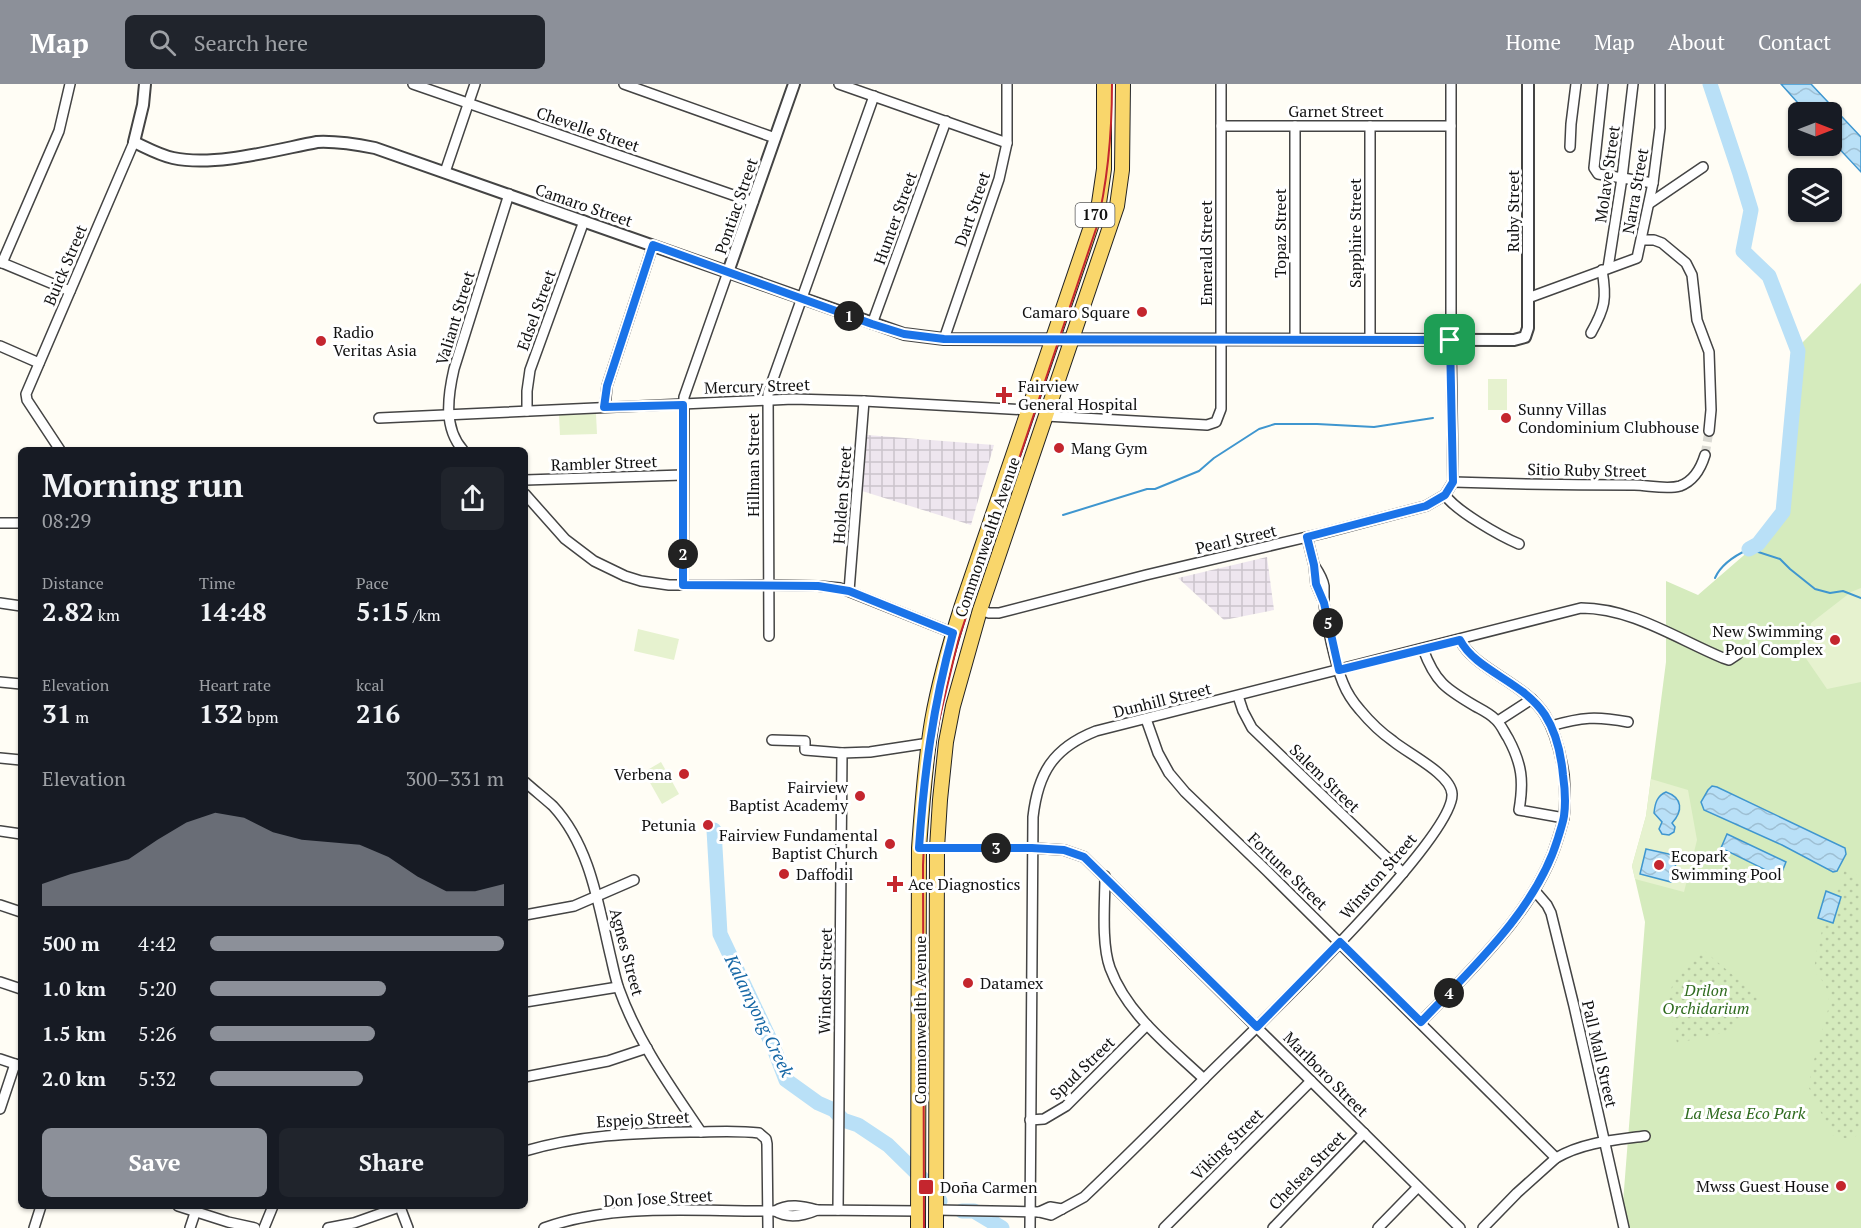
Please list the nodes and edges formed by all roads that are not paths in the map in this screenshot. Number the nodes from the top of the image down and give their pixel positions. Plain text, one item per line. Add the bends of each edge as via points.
1 (70, 84) edge
2 (145, 84) edge
3 (413, 84) edge
4 (475, 84) edge
5 (624, 84) edge
6 (794, 84) edge
7 (839, 84) edge
8 (1007, 84) edge
9 (1104, 84) edge
10 (1123, 84) edge
11 (1221, 84) edge
12 (1450, 84) edge
13 (1528, 84) edge
14 (1575, 84) edge
15 (1603, 84) edge
16 (1633, 84) edge
17 (1660, 84) edge
18 (874, 96) junction
19 (468, 104) junction
20 (946, 122) junction
21 (1221, 126) junction
22 (1295, 126) junction
23 (1370, 126) junction
24 (1450, 126) junction
25 (775, 138) junction
26 (134, 142) junction
27 (1007, 143) junction
28 (1570, 147) dead end
29 (1703, 167) dead end
30 (445, 172) junction
31 (1122, 175) junction
32 (1622, 178) junction
33 (1103, 179) junction
34 (1653, 183) junction
35 (1120, 190) junction
36 (509, 194) junction
37 (753, 202) junction
38 (1650, 203) junction
39 (584, 221) junction
40 (1642, 240) junction
41 (653, 245) junction
42 (1, 263) edge
43 (1605, 269) junction
44 (728, 272) junction
45 (70, 291) junction
46 (802, 298) junction
47 (1528, 298) junction
48 (872, 324) junction
49 (1591, 333) dead end
50 (1525, 337) joint
51 (944, 339) junction
52 (1052, 340) junction
53 (1073, 340) junction
54 (1221, 340) junction
55 (1295, 340) junction
56 (1370, 340) junction
57 (1450, 340) junction
58 (0, 346) edge
59 (39, 363) junction
60 (767, 399) junction
61 (864, 401) junction
62 (683, 405) junction
63 (604, 407) junction
64 (1028, 410) junction
65 (527, 411) junction
66 (449, 415) junction
67 (1047, 416) junction
68 (379, 418) dead end
69 (1708, 431) tunnel mouth
70 (58, 447) edge
71 (461, 447) edge
72 (1705, 455) tunnel mouth
73 (683, 476) junction
74 (528, 480) edge
75 (1453, 482) junction
76 (1445, 495) junction
77 (528, 498) edge
78 (0, 523) edge
79 (18, 523) edge
80 (1307, 537) junction
81 (1519, 544) dead end
82 (683, 585) junction
83 (768, 585) junction
84 (849, 591) junction
85 (0, 603) edge
86 (18, 606) edge
87 (980, 610) junction
88 (953, 633) junction
89 (768, 636) dead end
90 (1460, 640) junction
91 (1423, 649) junction
92 (1738, 654) dead end
93 (1339, 670) junction
94 (0, 682) edge
95 (18, 684) edge
96 (1238, 696) junction
97 (1532, 699) junction
98 (1146, 719) junction
99 (1498, 721) junction
100 (1628, 722) dead end
101 (1551, 726) junction
102 (772, 740) dead end
103 (929, 743) junction
104 (842, 753) junction
105 (0, 758) edge
106 (18, 760) edge
107 (528, 785) edge
108 (1564, 818) junction
109 (0, 831) edge
110 (18, 834) edge
111 (919, 848) junction
112 (937, 848) junction
113 (1032, 848) junction
114 (1404, 873) junction
115 (1105, 876) junction
116 (634, 880) dead end
117 (1535, 891) junction
118 (596, 896) junction
119 (0, 905) edge
120 (18, 911) edge
121 (528, 914) edge
122 (1340, 942) junction
123 (0, 982) edge
124 (618, 987) junction
125 (18, 988) edge
126 (528, 1002) edge
127 (1421, 1022) junction
128 (1147, 1025) junction
129 (1257, 1027) junction
130 (647, 1048) junction
131 (0, 1059) edge
132 (18, 1065) edge
133 (528, 1076) edge
134 (1204, 1079) junction
135 (1311, 1081) junction
136 (0, 1109) edge
137 (1030, 1120) junction
138 (701, 1132) junction
139 (1364, 1133) junction
140 (1645, 1136) dead end
141 (1604, 1141) junction
142 (528, 1150) edge
143 (1556, 1158) junction
144 (1418, 1187) junction
145 (40, 1209) edge
146 (196, 1209) edge
147 (272, 1209) edge
148 (393, 1209) edge
149 (402, 1209) edge
150 (838, 1210) junction
151 (936, 1210) junction
152 (771, 1211) junction
153 (919, 1211) junction
154 (1034, 1212) junction
155 (34, 1228) edge
156 (190, 1228) edge
157 (255, 1228) edge
158 (264, 1228) edge
159 (328, 1228) edge
160 (408, 1228) edge
161 (544, 1228) edge
162 (768, 1228) edge
163 (918, 1228) edge
164 (936, 1228) edge
165 (1030, 1228) edge
166 (1164, 1228) edge
167 (1273, 1228) edge
168 (1378, 1228) edge
169 (1460, 1228) edge
170 (1483, 1228) edge
171 (1623, 1228) edge

1 - 42 street via 59,132
2 - 26 street, Buick Street
3 - 19 street, Chevelle Street
4 - 19 street
5 - 25 street
6 - 25 street, Pontiac Street
7 - 18 street
8 - 27 street, Dart Street
9 - 33 main road, Commonwealth Avenue / 170
10 - 31 main road, Commonwealth Avenue / 170
11 - 21 street, Emerald Street
12 - 24 street
13 - 47 street, Ruby Street
14 - 28 street
15 - 32 street via 1594,168 1598,174
16 - 32 street, Molave Street
17 - 34 street, Narra Street via 1660,128
18 - 20 street
18 - 46 street, Hillman Street
19 - 30 street
19 - 37 street, Chevelle Street
20 - 27 street
20 - 48 street, Hunter Street
21 - 22 street, Garnet Street
21 - 54 street, Emerald Street
22 - 23 street, Garnet Street
22 - 55 street, Topaz Street
23 - 24 street, Garnet Street
23 - 56 street, Sapphire Street
24 - 57 street
25 - 37 street, Pontiac Street
26 - 30 street, Camaro Street via 162,155 196,160 317,142 344,142 375,148
26 - 45 street, Buick Street
27 - 51 street, Dart Street via 999,179
29 - 38 street
30 - 36 street, Camaro Street
31 - 33 main road via 1118,179
31 - 35 main road, Commonwealth Avenue / 170
32 - 34 street
32 - 43 street, Molave Street
33 - 35 main road via 1114,182
33 - 52 main road, Commonwealth Avenue / 170 via 1095,218
34 - 38 street, Narra Street
35 - 53 main road, Commonwealth Avenue / 170
36 - 39 street, Camaro Street
36 - 66 street, Valiant Street via 454,369
37 - 44 street, Pontiac Street
38 - 40 street, Narra Street
39 - 41 street, Camaro Street
39 - 65 street, Edsel Street via 530,370
40 - 43 street, Narra Street via 1635,259
40 - 69 street via 1662,243 1686,263 1692,275 1697,320 1708,352
41 - 44 street, Camaro Street
41 - 63 street via 607,386
42 - 45 street
43 - 47 street, Narra Street
43 - 49 street, Molave Street via 1604,304
44 - 46 street, Camaro Street
44 - 62 street, Pontiac Street
45 - 59 street, Buick Street
46 - 48 street, Camaro Street
46 - 60 street, Hillman Street
47 - 50 street, Ruby Street
48 - 51 street, Camaro Street via 910,336
50 - 57 street, Camaro Street
51 - 52 street, Camaro Street
52 - 53 street, Camaro Street
52 - 64 main road, Commonwealth Avenue / 170
53 - 54 street, Camaro Street
53 - 67 main road, Commonwealth Avenue / 170
54 - 55 street, Camaro Street
54 - 67 street, Emerald Street via 1221,409 1216,422 1207,425
55 - 56 street, Camaro Street
56 - 57 street, Camaro Street
57 - 75 street
58 - 59 street
59 - 70 street, Buick Street via 26,397
60 - 61 street, Mercury Street
60 - 62 street, Mercury Street
60 - 83 street, Hillman Street
61 - 64 street, Mercury Street
61 - 84 street, Holden Street
62 - 63 street, Mercury Street
62 - 73 street, Pontiac Street
63 - 65 street, Mercury Street
64 - 88 main road, Commonwealth Avenue / 170
65 - 66 street, Mercury Street
66 - 68 street, Mercury Street
66 - 71 street, Valiant Street via 454,439
67 - 87 main road, Commonwealth Avenue / 170
72 - 75 street, Sitio Ruby Street via 1688,482 1672,488
73 - 74 street, Rambler Street
73 - 82 street, Pontiac Street
75 - 76 street
76 - 80 street, Pearl Street via 1426,506
76 - 81 street via 1487,527
77 - 82 street via 565,539 594,561 641,581
78 - 79 street
80 - 87 street, Pearl Street via 999,613
80 - 93 street, Winston Street
82 - 83 street
83 - 84 street
83 - 89 street, Hillman Street
84 - 88 street
85 - 86 street
87 - 112 main road, Commonwealth Avenue / 170 via 946,742
88 - 103 main road, Commonwealth Avenue / 170
90 - 91 street, Dunhill Street
90 - 92 street, Dunhill Street via 1574,609 1593,608 1641,621 1729,660
90 - 97 street via 1473,656
91 - 93 street, Dunhill Street
91 - 99 street via 1433,674 1445,687
93 - 96 street, Dunhill Street
93 - 114 street, Winston Street via 1350,697 1375,727 1450,785 1452,799 1448,810
94 - 95 street
96 - 98 street, Dunhill Street
96 - 114 street, Salem Street via 1252,728
97 - 99 street
97 - 101 street
98 - 113 street, Dunhill Street via 1096,731 1054,758 1046,768 1035,800
98 - 122 street, Fortune Street via 1163,763 1185,792
99 - 108 street via 1521,768 1519,810
100 - 101 street via 1596,717
101 - 108 street via 1563,766
102 - 104 street via 805,741 805,750
103 - 104 street
103 - 111 main road, Commonwealth Avenue / 170
104 - 150 street, Windsor Street
105 - 106 street
107 - 118 street, Agnes Street via 565,823 589,868
108 - 117 street
109 - 110 street
111 - 112 street, Marlboro Street
111 - 153 main road, Commonwealth Avenue / 170
112 - 113 street, Marlboro Street
112 - 151 main road, Commonwealth Avenue / 170
113 - 115 street, Marlboro Street via 1075,853
113 - 137 street, Dunhill Street
114 - 122 street, Winston Street
115 - 128 street via 1105,938 1110,966 1130,1004
115 - 129 street, Marlboro Street
116 - 118 street
117 - 127 street via 1487,951
117 - 141 street, Pall Mall Street via 1551,913
118 - 121 street via 574,906
118 - 124 street, Agnes Street
119 - 120 street
122 - 127 street, Fortune Street
122 - 129 street, Winston Street
123 - 125 street
124 - 126 street
124 - 130 street, Agnes Street via 634,1028
127 - 143 street, Fortune Street
128 - 134 street
128 - 137 street, Spud Street via 1066,1106 1044,1119
129 - 134 street, Winston Street
129 - 135 street, Marlboro Street
130 - 133 street via 608,1061
130 - 138 street, Agnes Street
131 - 132 street
132 - 136 street
134 - 154 street, Winston Street via 1084,1197 1062,1209 1050,1207
135 - 139 street, Marlboro Street
135 - 166 street, Viking Street
137 - 154 street, Dunhill Street
138 - 142 street, Espejo Street via 611,1134
138 - 152 street, Espejo Street via 763,1135 767,1144
139 - 144 street, Marlboro Street
139 - 167 street, Chelsea Street
140 - 141 street
141 - 143 street
141 - 171 street, Pall Mall Street
143 - 170 street
144 - 168 street
144 - 169 street, Marlboro Street
145 - 155 street
146 - 156 street
146 - 157 street
147 - 158 street
148 - 159 street
149 - 160 street
150 - 152 street, Don Jose Street via 783,1216
150 - 153 street, Don Jose Street
151 - 154 street, Winston Street
151 - 164 main road, Commonwealth Avenue / 170
152 - 161 street, Don Jose Street via 660,1210 583,1218
152 - 162 street
153 - 163 main road, Commonwealth Avenue / 170
154 - 165 street, Dunhill Street

